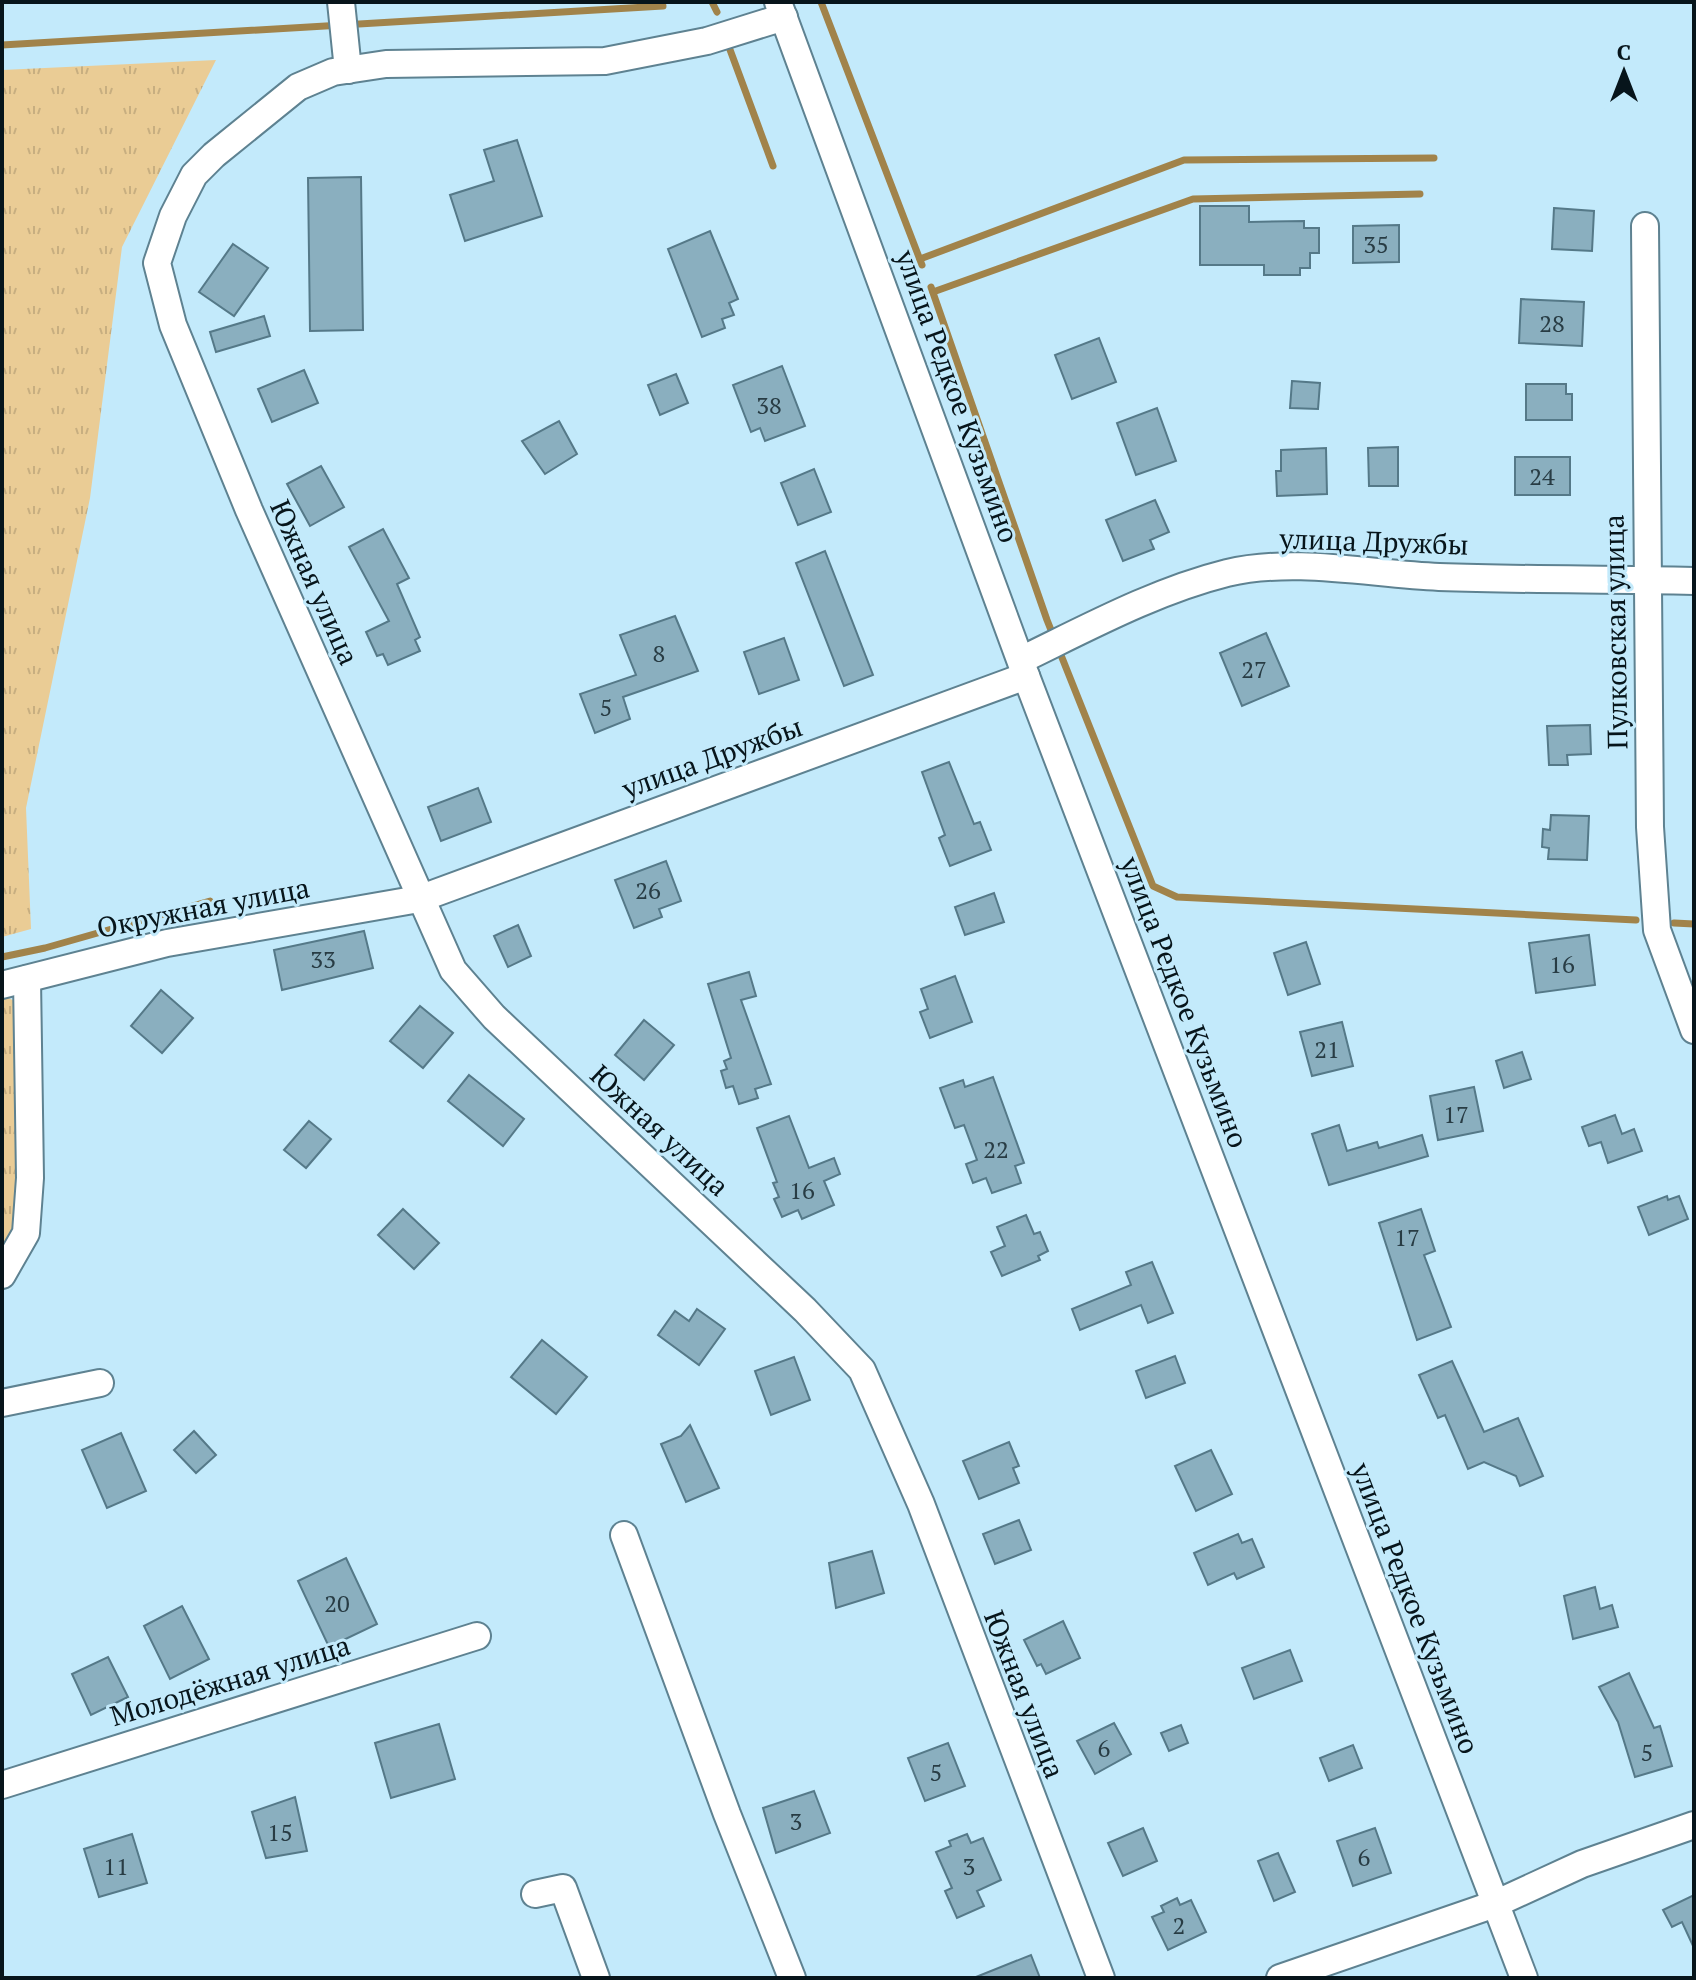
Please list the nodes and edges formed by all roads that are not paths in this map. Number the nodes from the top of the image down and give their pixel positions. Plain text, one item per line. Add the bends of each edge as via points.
1 (341, 2) edge
2 (780, 7) edge
3 (348, 70) junction
4 (1645, 226) dead end
5 (1646, 580) junction
6 (1694, 581) edge
7 (1024, 668) junction
8 (419, 899) junction
9 (15, 982) edge
10 (1694, 1030) edge
11 (2, 1275) edge
12 (100, 1383) dead end
13 (2, 1403) edge
14 (624, 1535) dead end
15 (477, 1636) dead end
16 (2, 1785) edge
17 (1694, 1825) edge
18 (535, 1894) dead end
19 (1495, 1904) junction
20 (596, 1978) edge
21 (792, 1978) edge
22 (1101, 1978) edge
23 (1280, 1978) edge
24 (1524, 1978) edge

1 - 3 street
2 - 3 street, Южная улица via 707,41 605,61 386,64
2 - 7 street, улица Редкое Кузьмино
3 - 8 street, Южная улица via 298,87 194,175 157,263 173,325 249,510
4 - 5 street, Пулковская улица
5 - 6 street, улица Дружбы
5 - 7 street, улица Дружбы via 1267,568 1228,573 1158,597
5 - 10 street, Пулковская улица via 1657,930
7 - 8 street, улица Дружбы
7 - 19 street, улица Редкое Кузьмино
8 - 9 street, Окружная улица via 167,943
8 - 22 street, Южная улица via 453,970 494,1017 862,1370 921,1504
9 - 11 street via 30,1178 26,1233
12 - 13 street
14 - 21 street
15 - 16 street, Молодёжная улица
17 - 19 street via 1582,1864
18 - 20 street via 563,1888
19 - 23 street
19 - 24 street, улица Редкое Кузьмино

